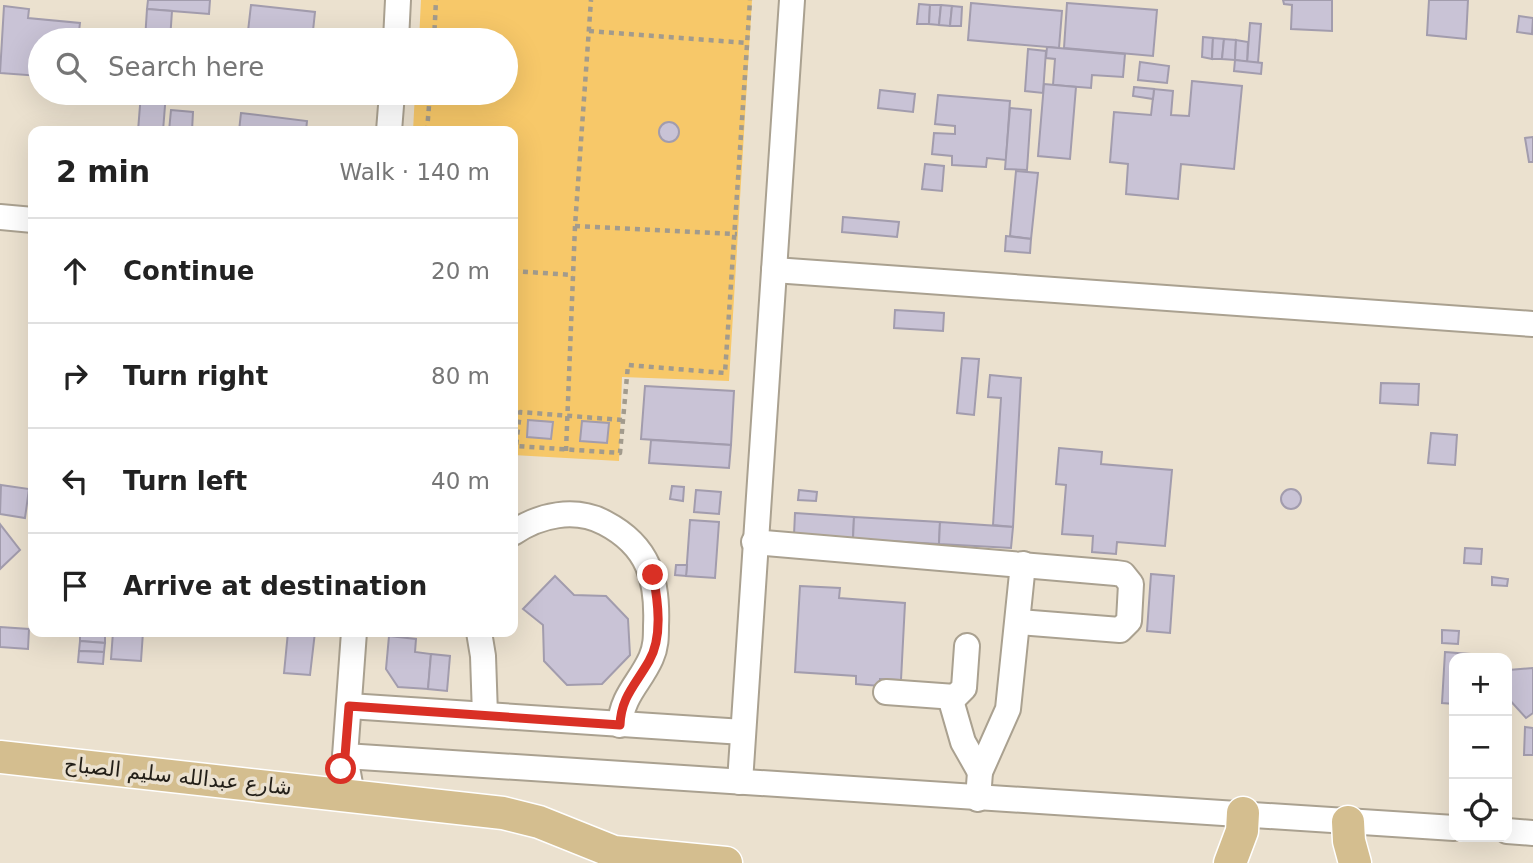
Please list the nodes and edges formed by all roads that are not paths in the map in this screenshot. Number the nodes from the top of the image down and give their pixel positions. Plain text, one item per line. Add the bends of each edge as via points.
1 (398, 0) edge
2 (792, 0) edge
3 (397, 28) edge
4 (391, 105) edge
5 (389, 126) edge
6 (0, 217) edge
7 (28, 220) edge
8 (774, 270) junction
9 (1533, 324) edge
10 (518, 530) edge
11 (754, 542) junction
12 (1023, 564) junction
13 (1019, 622) junction
14 (354, 637) edge
15 (480, 637) edge
16 (967, 646) dead end
17 (886, 692) dead end
18 (950, 697) junction
19 (349, 706) junction
20 (485, 715) junction
21 (620, 725) junction
22 (744, 732) junction
23 (345, 756) junction
24 (0, 757) edge
25 (981, 772) junction
26 (740, 782) junction
27 (340, 794) junction
28 (978, 799) junction
29 (1243, 813) junction
30 (1348, 822) junction
31 (1449, 828) edge
32 (1512, 831) edge
33 (1533, 833) edge
34 (617, 858) edge
35 (726, 863) edge
36 (1230, 863) edge
37 (1355, 863) edge

1 - 3 street
2 - 8 street
4 - 5 street
6 - 7 street
8 - 9 street
8 - 11 street
10 - 21 street via 552,515 578,515 602,521 624,534 641,552 653,575 658,600 656,642 625,696
11 - 12 street
11 - 22 street
12 - 13 street
12 - 13 street via 1116,573 1128,578 1132,590 1129,621 1120,630
13 - 25 street via 1008,709
14 - 19 street
15 - 20 street
16 - 18 street via 964,688
17 - 18 street
18 - 25 street via 963,742
19 - 20 street
19 - 23 street
20 - 21 street
21 - 22 street
22 - 26 street
23 - 26 street
23 - 27 street
24 - 27 main road, شارع عبدالله سليم الصباح
25 - 28 street
26 - 28 street
27 - 34 main road, شارع عبدالله سليم الصباح via 503,813 539,822
28 - 29 street
29 - 30 street
29 - 36 main road via 1242,831
30 - 31 street
30 - 37 main road
32 - 33 street
34 - 35 main road, شارع عبدالله سليم الصباح

